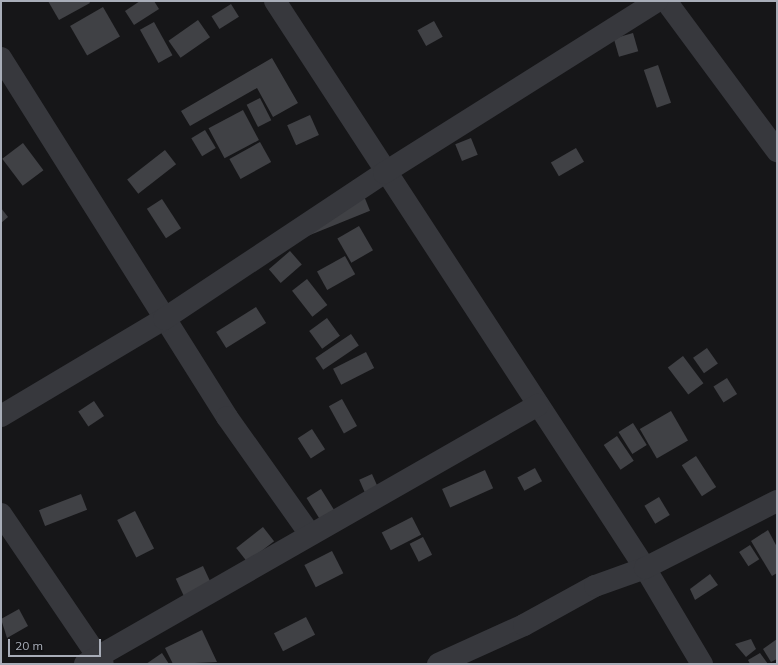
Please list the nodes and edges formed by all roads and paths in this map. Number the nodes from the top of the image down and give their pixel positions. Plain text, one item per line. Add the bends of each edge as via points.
1 (275, 1) edge
2 (657, 1) edge
3 (666, 1) edge
4 (1, 58) edge
5 (777, 150) edge
6 (384, 173) junction
7 (164, 319) junction
8 (538, 405) junction
9 (1, 416) edge
10 (777, 501) edge
11 (1, 514) edge
12 (309, 533) junction
13 (645, 568) junction
14 (95, 661) edge
15 (438, 664) edge
16 (702, 664) edge

1 - 6 street
2 - 6 street
3 - 5 street
4 - 7 street
6 - 7 street
6 - 8 street
7 - 9 street
7 - 12 street via 227,416
8 - 12 street
8 - 13 street
10 - 13 street
11 - 14 street
12 - 14 street
13 - 15 street via 595,586 524,624
13 - 16 street

